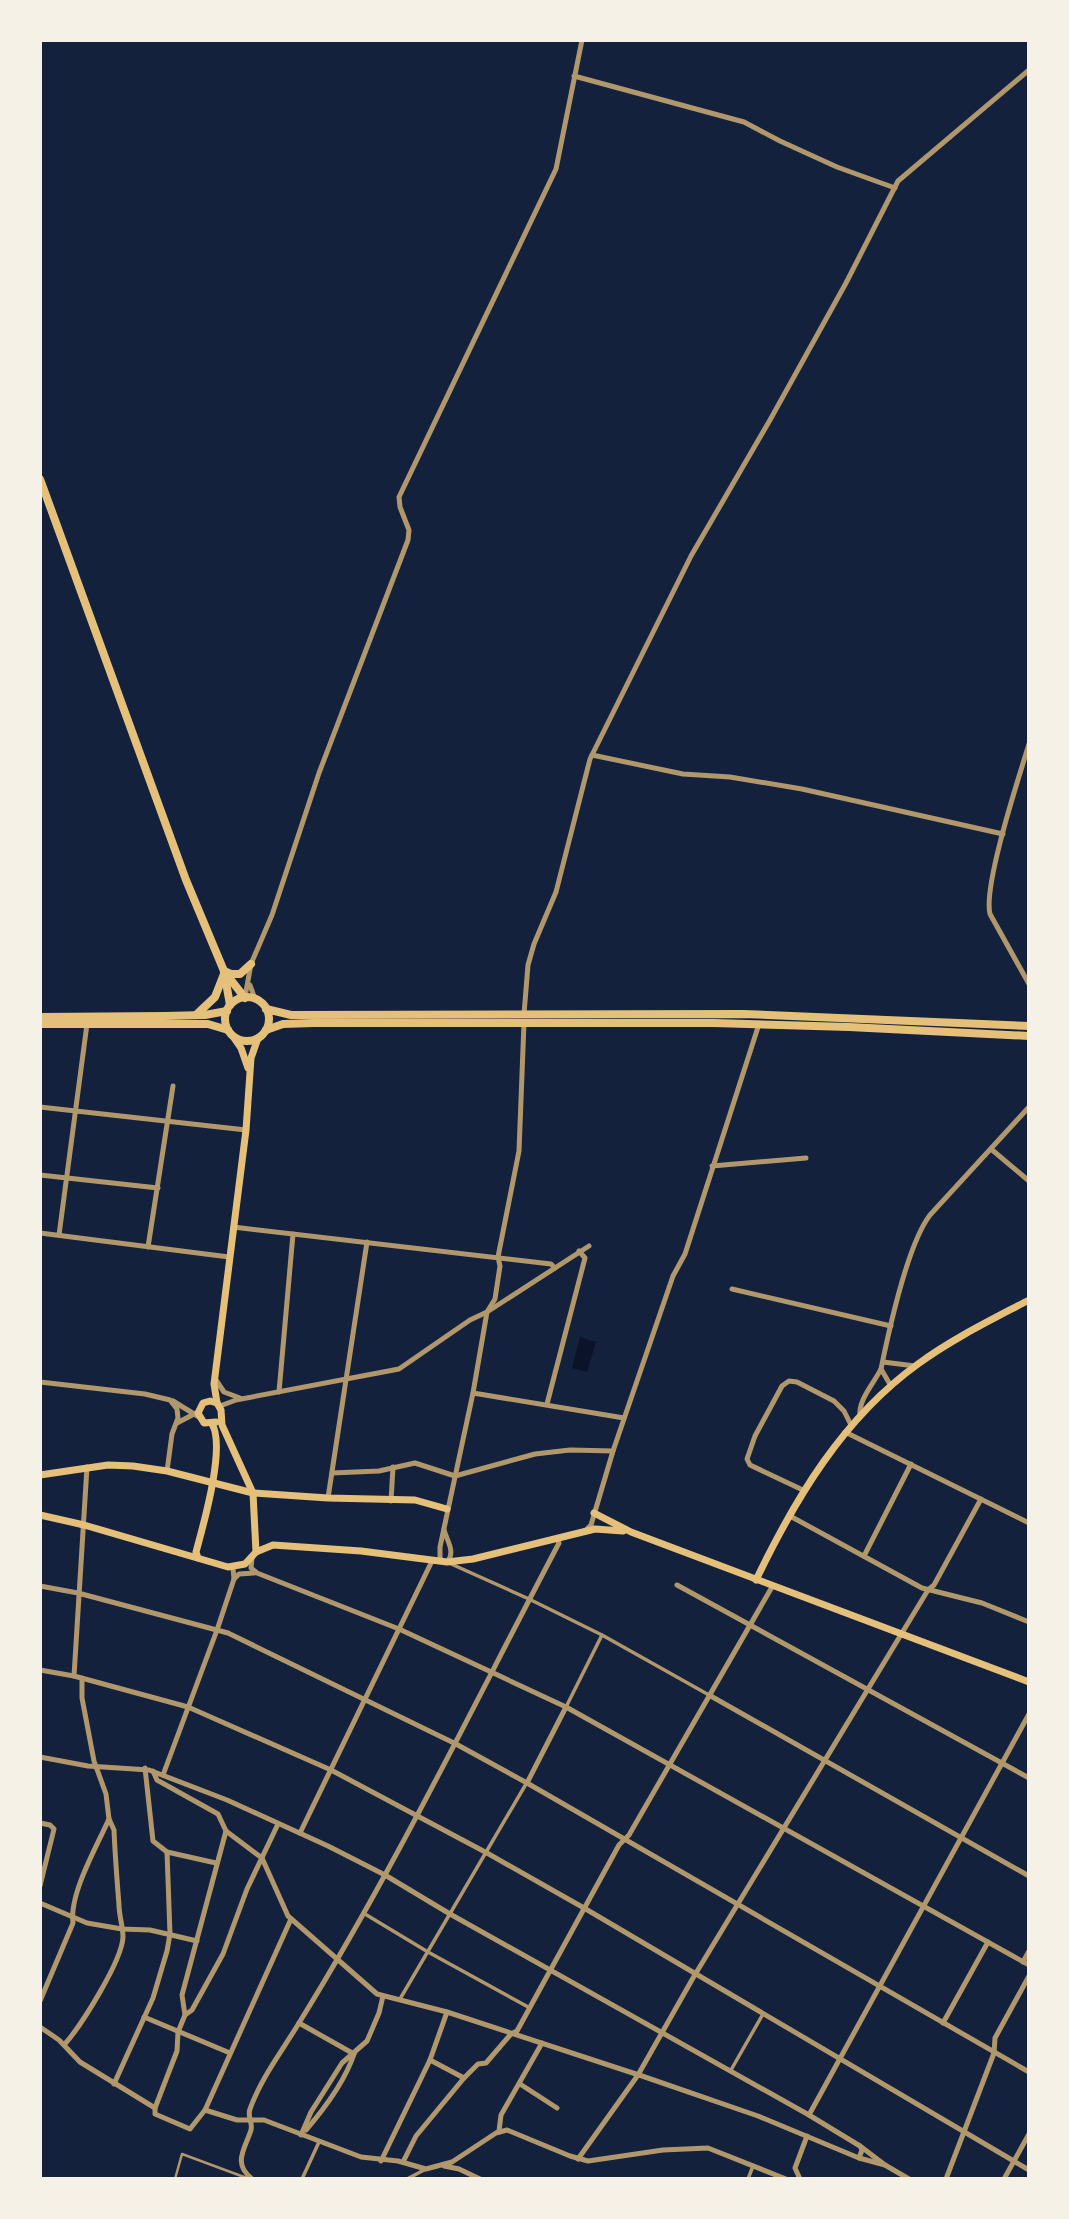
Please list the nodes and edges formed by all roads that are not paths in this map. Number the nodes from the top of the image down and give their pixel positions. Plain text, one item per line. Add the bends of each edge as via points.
1 (582, 40) edge
2 (1029, 70) edge
3 (574, 76) junction
4 (895, 188) junction
5 (40, 480) edge
6 (1029, 744) edge
7 (592, 755) junction
8 (1003, 834) junction
9 (251, 964) junction
10 (224, 971) junction
11 (1029, 984) edge
12 (248, 998) junction
13 (229, 1008) junction
14 (267, 1009) junction
15 (196, 1015) junction
16 (40, 1017) edge
17 (313, 1019) junction
18 (524, 1019) junction
19 (40, 1024) edge
20 (87, 1024) junction
21 (759, 1024) junction
22 (1029, 1026) edge
23 (266, 1030) junction
24 (230, 1033) junction
25 (1029, 1036) edge
26 (258, 1038) junction
27 (249, 1072) junction
28 (173, 1086) dead end
29 (40, 1107) edge
30 (1029, 1107) edge
31 (75, 1112) junction
32 (168, 1122) junction
33 (246, 1130) junction
34 (991, 1149) junction
35 (806, 1158) dead end
36 (712, 1166) junction
37 (40, 1175) edge
38 (66, 1178) junction
39 (1029, 1181) edge
40 (158, 1188) junction
41 (233, 1227) junction
42 (40, 1233) edge
43 (293, 1234) junction
44 (58, 1235) junction
45 (367, 1242) junction
46 (589, 1246) dead end
47 (149, 1247) junction
48 (579, 1251) junction
49 (229, 1257) junction
50 (498, 1257) junction
51 (555, 1268) junction
52 (732, 1289) dead end
53 (1029, 1300) edge
54 (487, 1312) junction
55 (891, 1326) junction
56 (882, 1365) junction
57 (915, 1367) junction
58 (346, 1379) junction
59 (214, 1381) junction
60 (40, 1382) edge
61 (891, 1387) junction
62 (279, 1392) junction
63 (473, 1393) junction
64 (250, 1397) junction
65 (170, 1400) junction
66 (206, 1402) junction
67 (547, 1404) junction
68 (218, 1405) junction
69 (197, 1414) junction
70 (860, 1416) junction
71 (220, 1418) junction
72 (624, 1418) junction
73 (177, 1423) junction
74 (212, 1424) junction
75 (848, 1428) junction
76 (613, 1451) junction
77 (911, 1464) junction
78 (87, 1467) junction
79 (393, 1467) junction
80 (167, 1471) junction
81 (332, 1474) junction
82 (40, 1475) edge
83 (455, 1476) junction
84 (214, 1483) junction
85 (805, 1491) junction
86 (253, 1493) junction
87 (328, 1498) junction
88 (981, 1499) junction
89 (391, 1501) junction
90 (447, 1509) junction
91 (594, 1513) junction
92 (40, 1515) edge
93 (790, 1516) junction
94 (1029, 1523) edge
95 (83, 1525) junction
96 (444, 1530) junction
97 (586, 1531) junction
98 (631, 1532) junction
99 (557, 1538) junction
100 (254, 1555) junction
101 (864, 1556) junction
102 (198, 1558) junction
103 (432, 1561) junction
104 (445, 1562) junction
105 (233, 1568) junction
106 (257, 1573) junction
107 (234, 1579) junction
108 (756, 1580) junction
109 (677, 1585) dead end
110 (40, 1586) edge
111 (772, 1587) junction
112 (928, 1590) junction
113 (78, 1593) junction
114 (529, 1599) junction
115 (1029, 1622) edge
116 (750, 1625) junction
117 (399, 1629) junction
118 (217, 1630) junction
119 (901, 1634) junction
120 (601, 1635) junction
121 (40, 1670) edge
122 (492, 1672) junction
123 (74, 1676) junction
124 (82, 1678) junction
125 (1029, 1682) edge
126 (868, 1690) junction
127 (709, 1695) junction
128 (365, 1699) junction
129 (188, 1707) junction
130 (566, 1707) junction
131 (1029, 1713) edge
132 (456, 1744) junction
133 (40, 1757) edge
134 (825, 1761) junction
135 (1001, 1763) junction
136 (670, 1764) junction
137 (97, 1767) junction
138 (145, 1768) junction
139 (331, 1770) junction
140 (153, 1771) junction
141 (163, 1775) junction
142 (1029, 1778) edge
143 (527, 1783) junction
144 (418, 1815) junction
145 (109, 1819) junction
146 (40, 1823) edge
147 (278, 1824) junction
148 (783, 1829) junction
149 (226, 1830) junction
150 (300, 1833) junction
151 (960, 1837) junction
152 (625, 1839) junction
153 (167, 1852) junction
154 (488, 1853) junction
155 (262, 1858) junction
156 (216, 1863) junction
157 (385, 1875) junction
158 (1029, 1876) edge
159 (40, 1886) edge
160 (40, 1903) edge
161 (737, 1904) junction
162 (923, 1906) junction
163 (584, 1908) junction
164 (365, 1914) junction
165 (450, 1914) junction
166 (72, 1916) junction
167 (291, 1919) junction
168 (122, 1929) junction
169 (170, 1934) junction
170 (197, 1941) junction
171 (988, 1942) junction
172 (1029, 1951) edge
173 (428, 1952) junction
174 (338, 1960) junction
175 (1026, 1964) edge
176 (549, 1970) junction
177 (696, 1974) junction
178 (1029, 1976) edge
179 (878, 1987) junction
180 (383, 1996) junction
181 (400, 1999) junction
182 (40, 2001) edge
183 (530, 2008) junction
184 (447, 2012) junction
185 (763, 2014) junction
186 (185, 2015) junction
187 (144, 2017) junction
188 (299, 2023) junction
189 (943, 2023) junction
190 (40, 2027) edge
191 (178, 2032) junction
192 (662, 2032) junction
193 (511, 2034) junction
194 (542, 2043) junction
195 (64, 2045) junction
196 (230, 2053) junction
197 (994, 2053) junction
198 (354, 2054) junction
199 (430, 2060) junction
200 (839, 2060) junction
201 (731, 2070) junction
202 (1029, 2072) edge
203 (638, 2075) junction
204 (464, 2078) junction
205 (114, 2084) junction
206 (520, 2084) junction
207 (557, 2108) dead end
208 (205, 2110) junction
209 (155, 2111) junction
210 (809, 2115) junction
211 (250, 2120) junction
212 (499, 2131) junction
213 (964, 2133) junction
214 (1029, 2134) edge
215 (302, 2135) junction
216 (807, 2136) junction
217 (319, 2142) junction
218 (860, 2146) junction
219 (859, 2158) junction
220 (578, 2159) junction
221 (381, 2161) junction
222 (1014, 2161) junction
223 (403, 2162) junction
224 (443, 2165) junction
225 (885, 2165) junction
226 (753, 2166) junction
227 (426, 2169) junction
228 (1029, 2170) edge
229 (251, 2178) edge
230 (175, 2179) edge
231 (302, 2179) edge
232 (407, 2179) edge
233 (480, 2179) edge
234 (748, 2179) edge
235 (786, 2179) edge
236 (800, 2179) edge
237 (909, 2179) edge
238 (947, 2179) edge
239 (1004, 2179) edge

1 - 3 street
2 - 4 street via 936,147
3 - 4 street via 744,122 837,167
3 - 9 street via 556,169 399,498 408,540
4 - 7 street via 691,556
5 - 10 main road via 186,880
6 - 8 street
7 - 8 street via 683,774 802,789
7 - 18 street via 556,892 528,965
8 - 11 street via 989,909
9 - 10 main road via 240,974
9 - 12 street
10 - 12 main road
10 - 13 main road
10 - 15 main road via 215,997
12 - 13 main road
12 - 14 main road
13 - 15 main road
13 - 24 main road via 226,1024
14 - 17 main road
14 - 23 main road
15 - 16 main road
17 - 18 main road
17 - 23 main road
18 - 21 main road
18 - 22 main road via 744,1014
18 - 50 street via 519,1151
19 - 20 main road
20 - 24 main road via 208,1024
20 - 31 street
21 - 25 main road
21 - 36 street
23 - 26 main road
24 - 26 main road via 246,1041
24 - 27 main road
26 - 27 main road
27 - 33 main road
28 - 32 street
29 - 31 street
30 - 34 street
31 - 32 street
31 - 38 street
32 - 33 street
32 - 40 street
33 - 41 main road
34 - 39 street
34 - 55 street via 924,1224
35 - 36 street
36 - 72 street via 685,1254 673,1276
37 - 38 street
38 - 40 street
38 - 44 street
40 - 47 street
41 - 43 street
41 - 49 main road
42 - 44 street
43 - 45 street
43 - 62 street
44 - 47 street
45 - 50 street
45 - 58 street
46 - 48 street
47 - 49 street
48 - 51 street
48 - 67 street via 585,1258
49 - 59 main road
50 - 51 street
50 - 54 street via 495,1299
51 - 54 street
52 - 55 street
53 - 57 main road
54 - 58 street via 399,1369
54 - 63 street
55 - 56 street
56 - 57 street
56 - 61 street
56 - 70 street via 862,1402
57 - 61 main road
58 - 62 street
58 - 81 street
59 - 64 street via 228,1394
59 - 66 main road
59 - 68 main road
60 - 65 street
61 - 70 main road
62 - 64 street
63 - 67 street
63 - 83 street
64 - 68 street
65 - 69 street
65 - 73 street via 178,1413
66 - 68 main road
66 - 69 main road
67 - 72 street
68 - 71 main road
69 - 73 street
69 - 74 main road via 204,1423
70 - 75 main road
71 - 74 main road
71 - 86 main road
72 - 76 street
73 - 80 street
74 - 84 main road
75 - 77 street
75 - 85 main road
75 - 85 street via 844,1411 834,1401 797,1382 782,1386 747,1460
76 - 83 street via 535,1454
76 - 91 street
77 - 88 street
77 - 101 street
78 - 80 main road via 121,1465
78 - 82 main road
78 - 95 street
79 - 81 street
79 - 83 street via 420,1463
79 - 89 street
80 - 84 main road
81 - 87 street
83 - 90 street
84 - 86 main road
84 - 102 main road
85 - 93 main road
86 - 87 main road
86 - 100 main road
87 - 89 main road
88 - 94 street
88 - 112 street
89 - 90 main road via 421,1500
90 - 96 street
91 - 97 street
91 - 98 main road
92 - 95 main road
93 - 101 street
93 - 108 main road
95 - 102 main road
95 - 113 street
96 - 104 street via 439,1552
96 - 104 street via 451,1551
97 - 98 main road
97 - 99 main road
98 - 108 main road
99 - 104 main road
99 - 114 street via 559,1543
100 - 103 main road via 273,1545
100 - 105 main road
100 - 106 street via 251,1569
101 - 112 street
102 - 105 main road
103 - 104 main road
103 - 117 street
104 - 114 street
105 - 107 street
106 - 107 street via 242,1573
106 - 117 street
107 - 118 street
108 - 111 main road
109 - 116 street
110 - 113 street
111 - 116 street
111 - 119 main road
112 - 115 street via 982,1603
112 - 119 street
113 - 118 street
113 - 123 street
114 - 120 street
114 - 122 street
116 - 126 street
116 - 127 street
117 - 122 street
117 - 128 street
118 - 128 street
118 - 129 street
119 - 125 main road
119 - 126 street
120 - 127 street
120 - 130 street
121 - 123 street
122 - 130 street
122 - 132 street
123 - 124 street
124 - 129 street
124 - 137 street
126 - 134 street
126 - 135 street
127 - 134 street
127 - 136 street
128 - 132 street
128 - 139 street
129 - 139 street
129 - 141 street
130 - 136 street
130 - 143 street
131 - 135 street
132 - 143 street
132 - 144 street
133 - 137 street
134 - 148 street
134 - 151 street
135 - 142 street
135 - 151 street
136 - 148 street
136 - 152 street
137 - 138 street
137 - 145 street
138 - 140 street
138 - 153 street via 153,1841
139 - 144 street
139 - 150 street
140 - 141 street
140 - 149 street via 157,1780 218,1814
141 - 147 street
143 - 152 street
143 - 154 street
144 - 154 street
144 - 157 street
145 - 166 street via 85,1872
145 - 168 street via 114,1830
146 - 159 street via 54,1829
147 - 150 street
147 - 155 street
148 - 161 street
148 - 162 street
149 - 155 street
149 - 156 street
150 - 157 street
151 - 158 street
151 - 162 street
152 - 161 street
152 - 163 street
153 - 156 street
153 - 169 street
154 - 163 street
154 - 165 street
155 - 167 street
155 - 186 street via 223,1954
156 - 170 street
157 - 164 street
157 - 165 street
160 - 166 street
161 - 177 street
161 - 179 street
162 - 171 street
162 - 179 street
163 - 176 street
163 - 177 street
164 - 173 street
164 - 174 street
165 - 173 street
165 - 176 street
166 - 168 street
166 - 182 street
167 - 174 street
167 - 196 street
168 - 169 street
168 - 195 street via 121,1947 112,1968
169 - 170 street
169 - 187 street
170 - 186 street via 182,1995
171 - 175 street
171 - 189 street
172 - 175 street
173 - 181 street
173 - 183 street
174 - 180 street
174 - 188 street
176 - 183 street
176 - 192 street
177 - 185 street
177 - 192 street
178 - 197 street via 995,2038
179 - 189 street
179 - 200 street
180 - 181 street
180 - 198 street via 367,2041
181 - 184 street
183 - 193 street
184 - 193 street
184 - 199 street
185 - 200 street
185 - 201 street
186 - 191 street
187 - 191 street
187 - 205 street
188 - 198 street
188 - 211 street via 258,2091 249,2110
189 - 197 street
190 - 195 street
191 - 196 street
191 - 209 street via 176,2055
192 - 201 street
192 - 203 street
193 - 194 street
193 - 204 street via 486,2063 478,2064
194 - 203 street
194 - 206 street
195 - 205 street via 76,2059
196 - 208 street
197 - 202 street
197 - 213 street
198 - 215 street via 349,2069
199 - 204 street
199 - 221 street
200 - 210 street
200 - 213 street
201 - 210 street
203 - 216 street
203 - 220 street
204 - 223 street via 416,2136
205 - 209 street
206 - 207 street
206 - 212 street via 500,2117
208 - 209 street via 190,2129
208 - 211 street
210 - 218 street
211 - 215 street via 264,2120
211 - 229 street via 240,2157
212 - 220 street via 513,2131
212 - 224 street
213 - 222 street
213 - 238 street
214 - 222 street
215 - 217 street
216 - 219 street
216 - 236 street via 795,2168
217 - 221 street
217 - 231 street
218 - 219 street
218 - 225 street
219 - 225 street
220 - 226 street via 595,2162 627,2154 708,2148
221 - 223 street
222 - 228 street
222 - 239 street
223 - 227 street
224 - 227 street
224 - 233 street
225 - 237 street
226 - 234 street
226 - 235 street
227 - 232 street
229 - 230 lane via 181,2154

